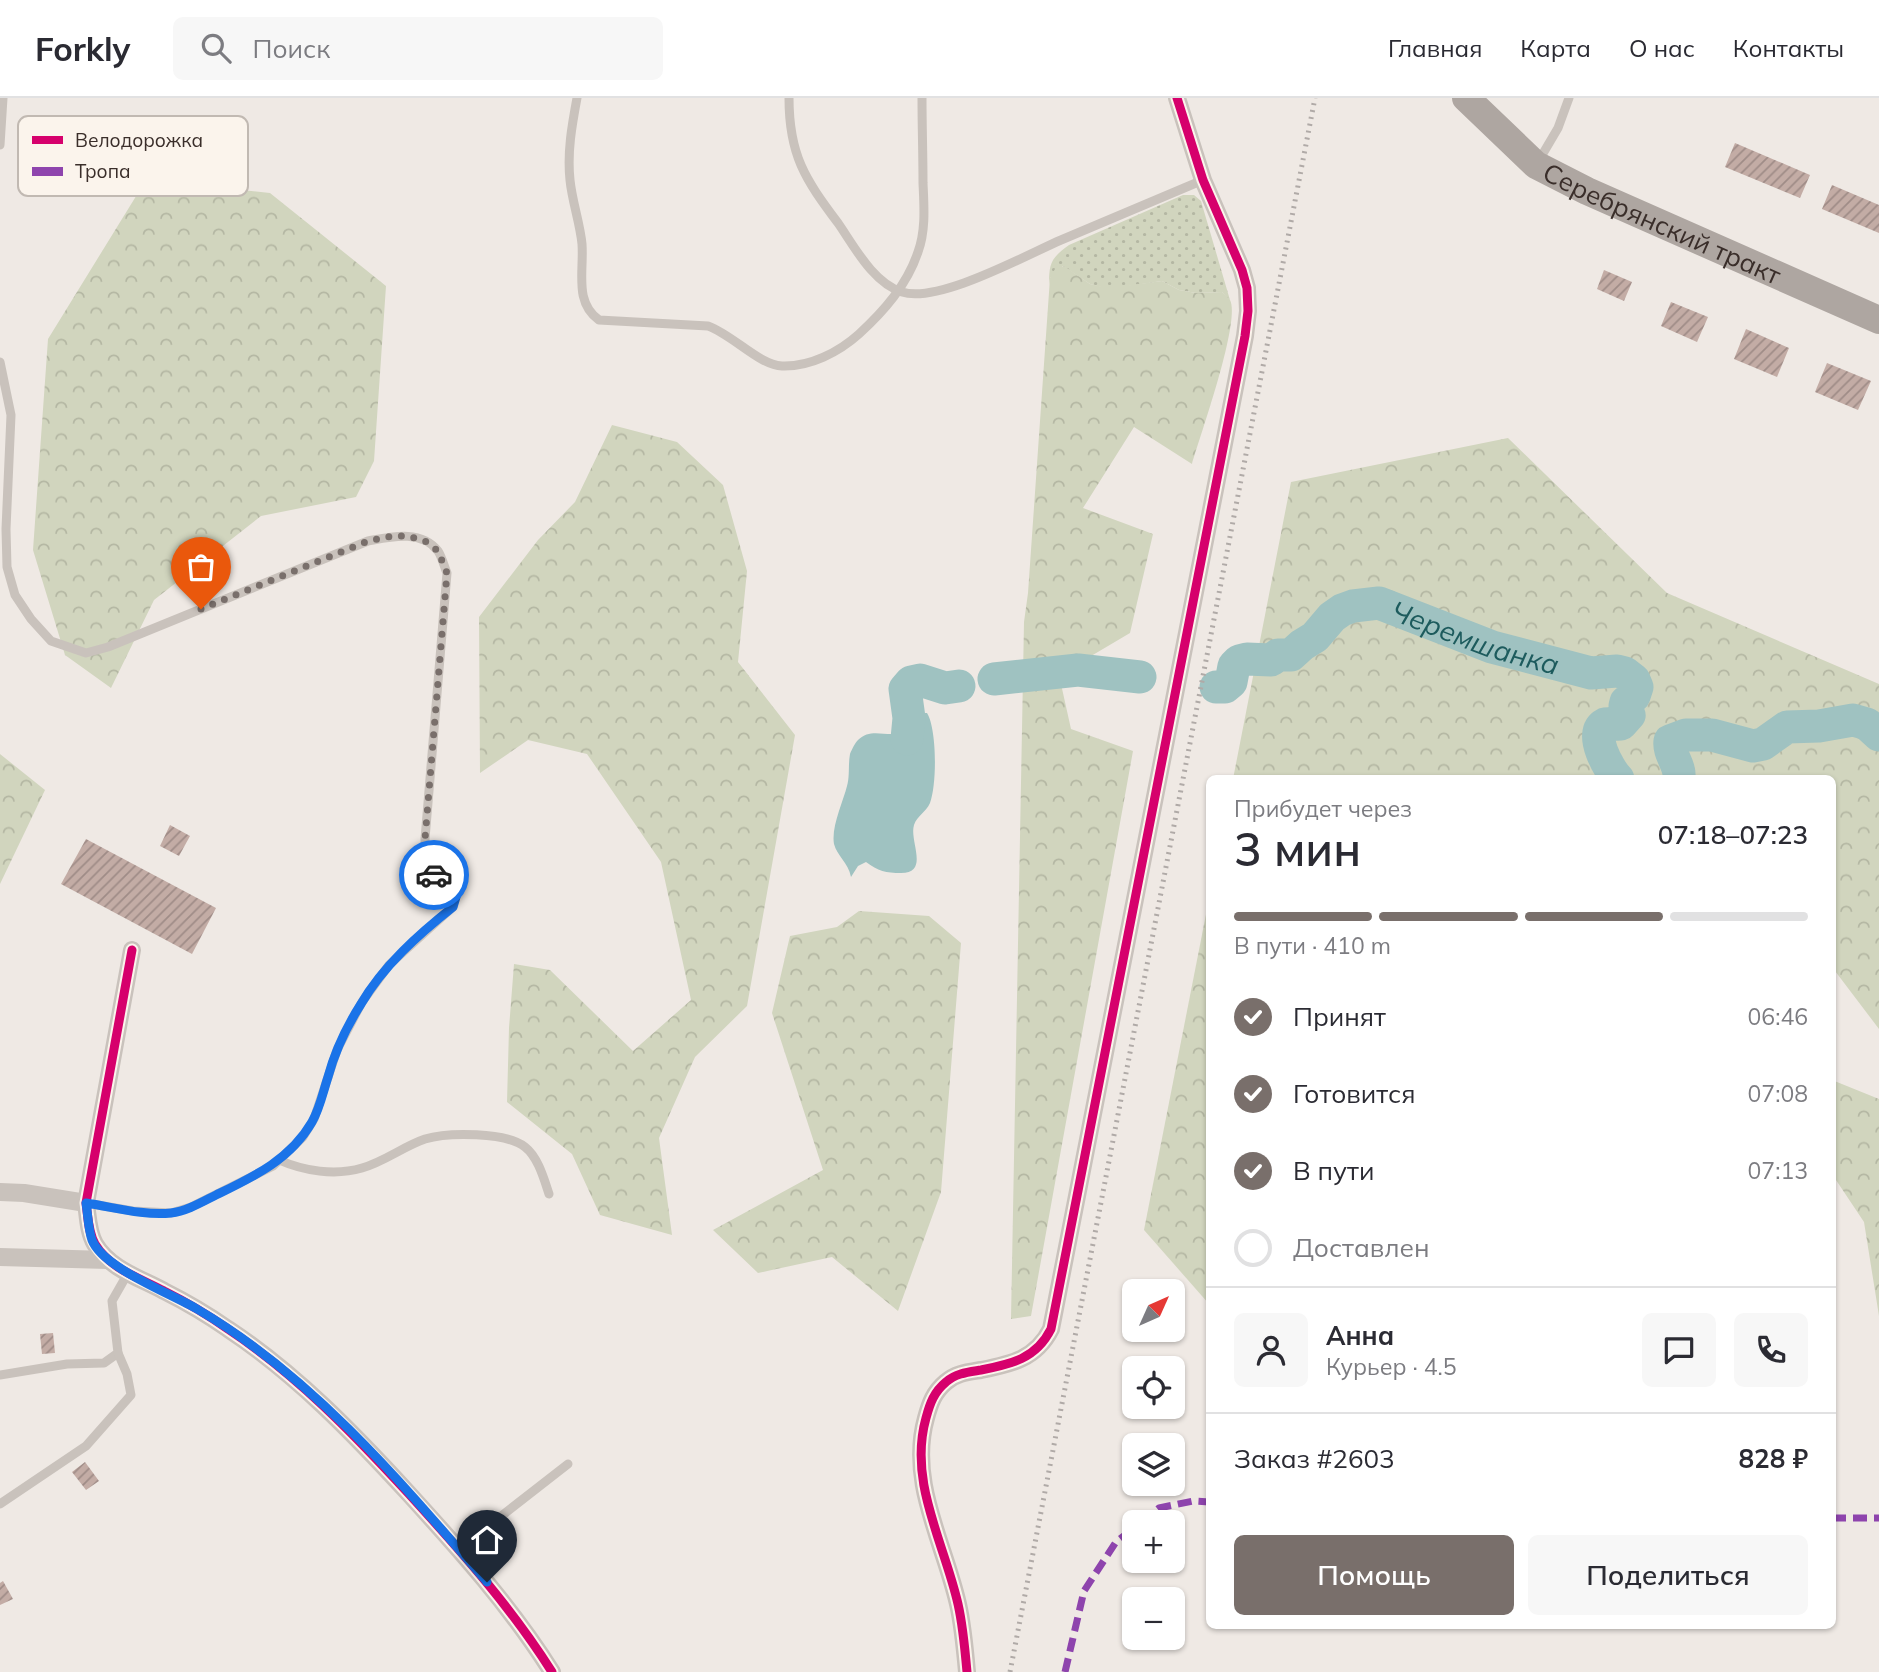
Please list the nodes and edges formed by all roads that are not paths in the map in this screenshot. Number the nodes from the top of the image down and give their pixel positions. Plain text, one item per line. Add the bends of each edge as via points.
1 (3, 98) edge
2 (577, 98) edge
3 (789, 98) edge
4 (922, 98) edge
5 (1177, 98) edge
6 (1466, 98) edge
7 (1569, 98) edge
8 (0, 145) edge
9 (1536, 165) junction
10 (1203, 180) junction
11 (898, 291) junction
12 (1879, 320) edge
13 (0, 362) edge
14 (132, 950) dead end
15 (279, 1160) junction
16 (0, 1192) edge
17 (550, 1194) dead end
18 (86, 1203) junction
19 (0, 1257) edge
20 (108, 1261) junction
21 (128, 1273) junction
22 (118, 1353) junction
23 (0, 1375) edge
24 (568, 1464) dead end
25 (0, 1504) edge
26 (459, 1549) junction
27 (552, 1672) edge
28 (967, 1672) edge

1 - 8 lane
2 - 11 lane via 569,146 570,180 582,243 583,295 588,312 599,320 708,326 762,359 793,365 824,357 851,341
3 - 11 lane via 794,147 809,185 870,267
4 - 11 lane via 923,233
5 - 10 street
6 - 9 main road, Серебрянский тракт
7 - 9 lane
9 - 12 main road, Серебрянский тракт
10 - 11 lane via 948,288 921,294
10 - 28 street via 1247,288 1245,336 1051,1329 1035,1352 1017,1361 950,1378 936,1391 923,1430 923,1484 958,1604
13 - 15 lane via 11,415 7,566 15,595 51,641 86,653 108,647 368,541 392,536 425,541 438,551 447,573 425,839 433,874 450,886 456,897 453,907 390,965 362,1002 337,1051 314,1119
14 - 18 street
15 - 17 lane via 325,1172 361,1169 425,1139 450,1135 501,1138 525,1147
15 - 18 lane via 250,1179 171,1213
16 - 18 street
18 - 20 street via 93,1241
19 - 20 street
20 - 21 street
21 - 22 lane via 112,1301
21 - 26 street via 200,1311 283,1370 348,1430
22 - 23 lane via 104,1363
22 - 25 lane via 131,1395 86,1446
24 - 26 lane
26 - 27 street

